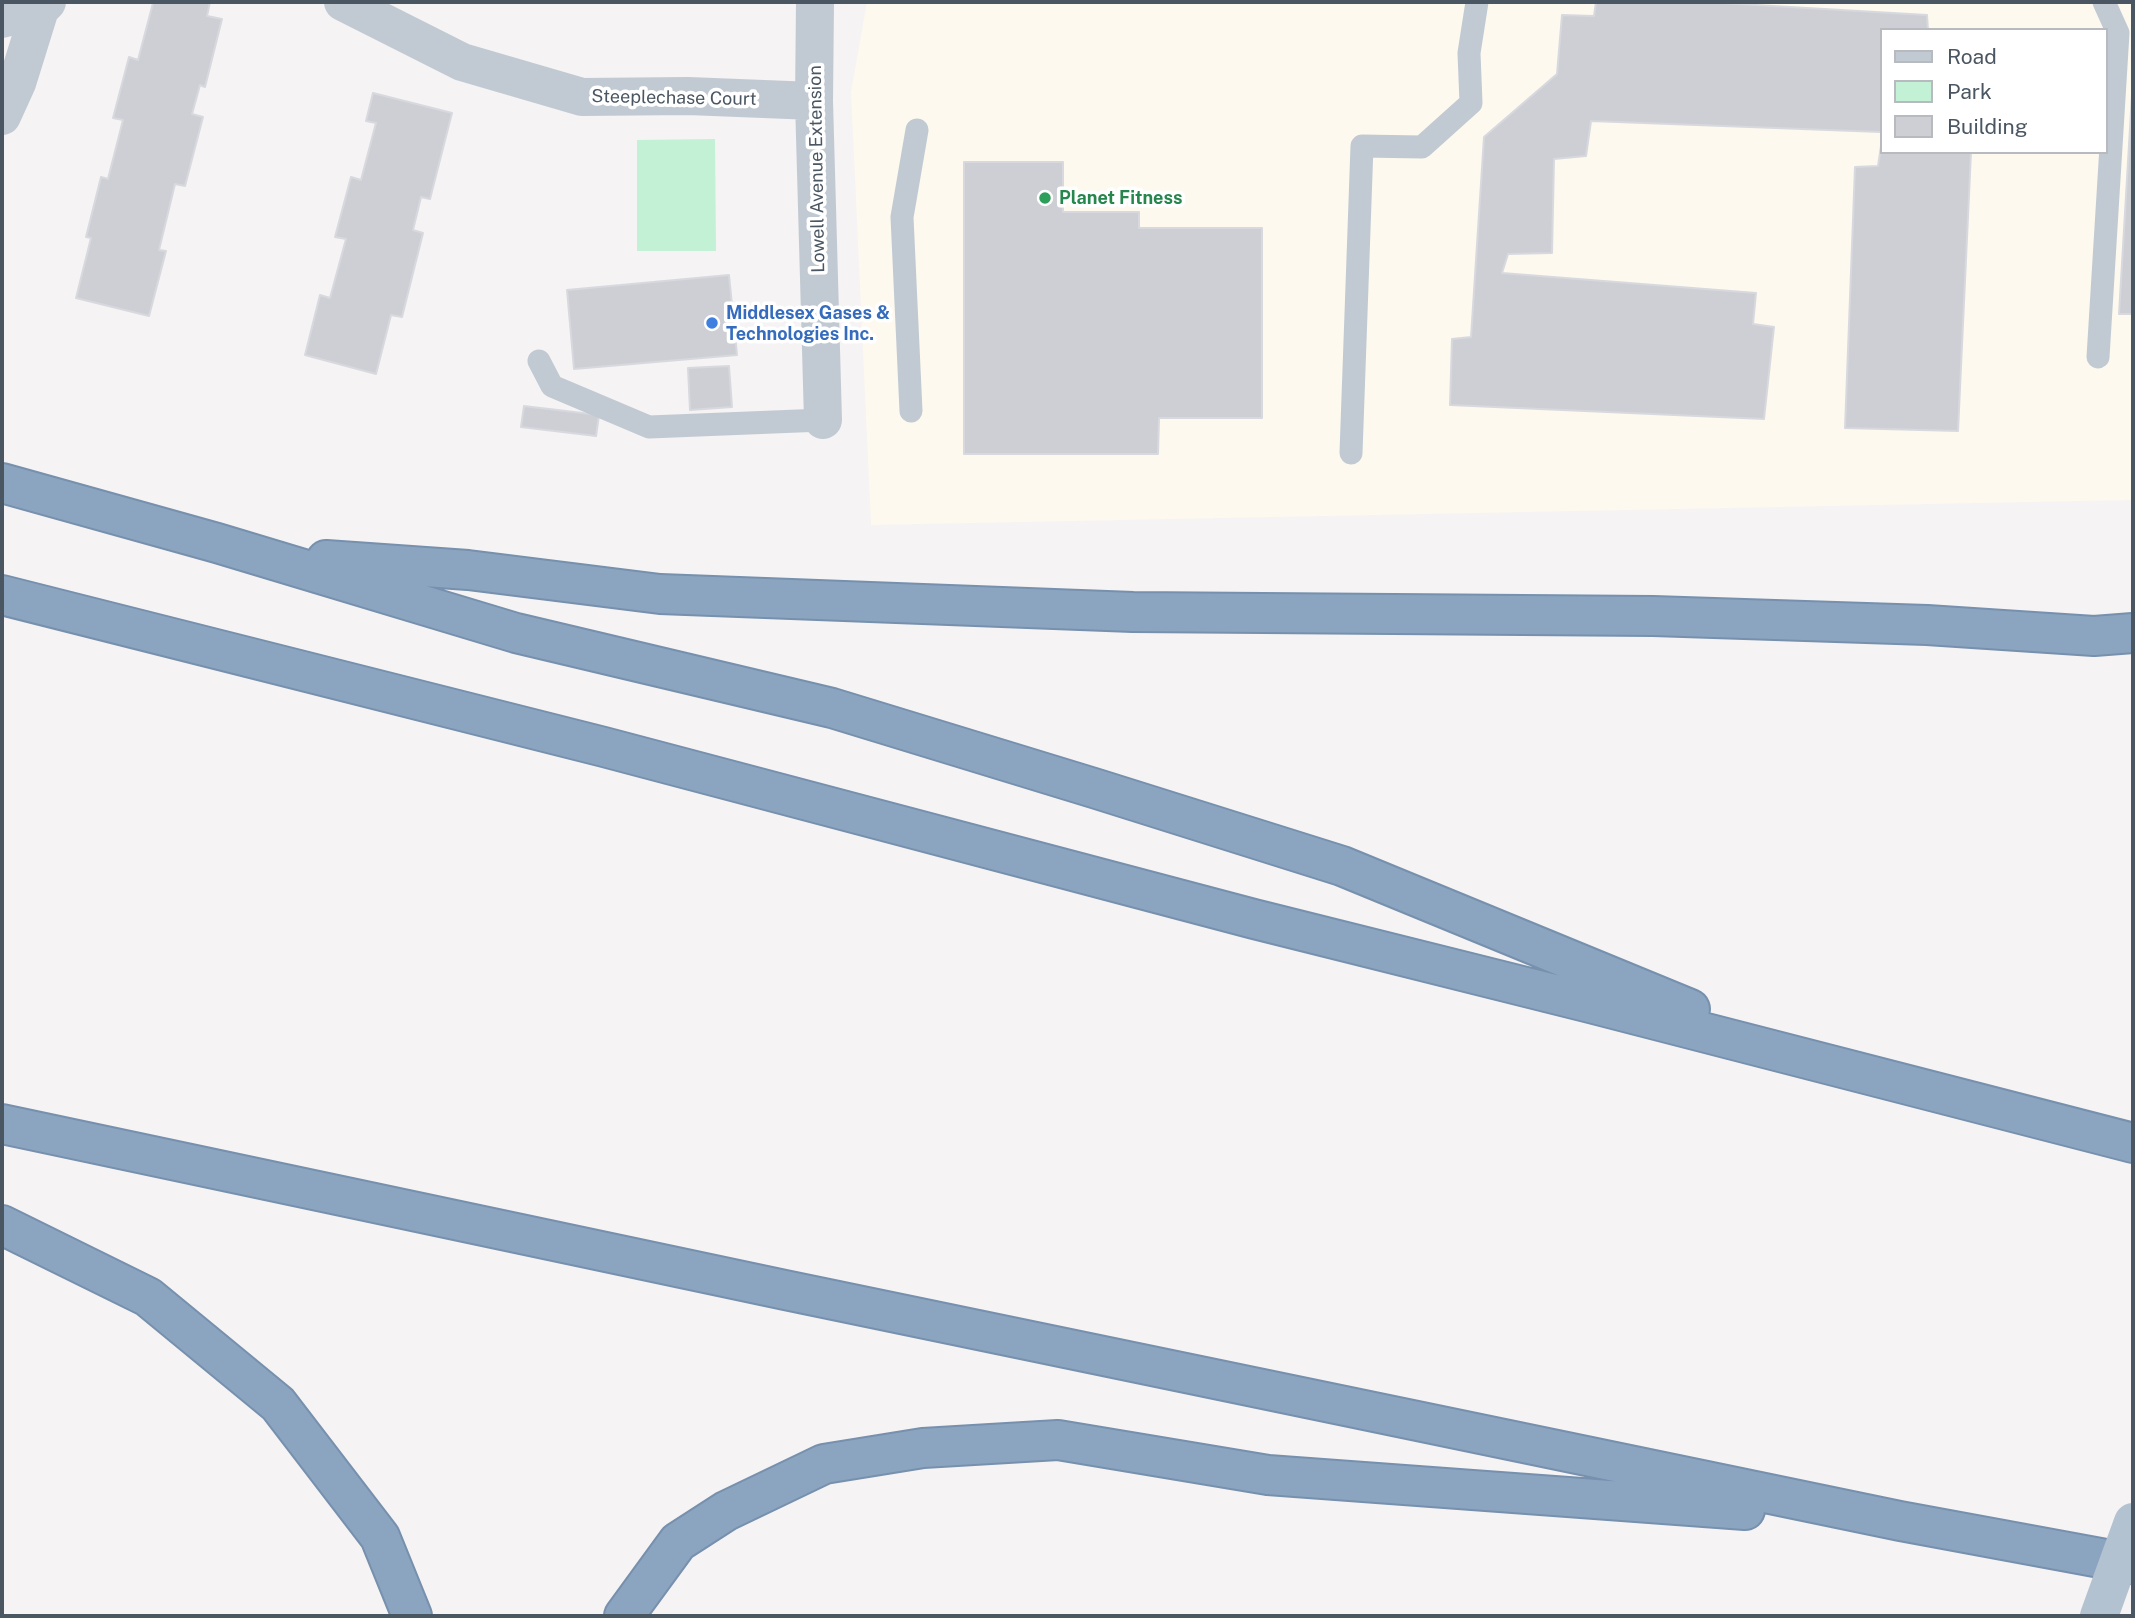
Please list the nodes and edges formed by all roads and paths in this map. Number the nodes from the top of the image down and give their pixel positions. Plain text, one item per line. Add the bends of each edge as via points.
1 (343, 2) edge
2 (815, 2) edge
3 (1477, 2) edge
4 (2104, 2) edge
5 (43, 5) edge
6 (2, 19) edge
7 (814, 101) junction
8 (2, 116) edge
9 (916, 130) dead end
10 (2098, 357) dead end
11 (539, 361) dead end
12 (911, 411) dead end
13 (823, 420) joint
14 (1351, 453) dead end
15 (2, 484) edge
16 (254, 554) junction
17 (2, 595) edge
18 (2133, 633) edge
19 (2094, 636) junction
20 (2133, 649) edge
21 (1825, 1064) junction
22 (2, 1124) edge
23 (2133, 1143) edge
24 (2, 1225) edge
25 (1900, 1521) junction
26 (2133, 1522) edge
27 (2133, 1564) edge
28 (412, 1616) edge
29 (624, 1616) edge
30 (2099, 1616) edge

1 - 7 street, Steeplechase Court via 463,62 582,97
2 - 7 street, Lowell Avenue Extension
3 - 14 lane via 1469,53 1471,103 1422,148 1362,146
4 - 10 lane via 2118,33
5 - 6 street
5 - 8 street
7 - 13 street, Lowell Avenue Extension
9 - 12 lane via 902,217
11 - 13 lane via 552,386 649,427
15 - 16 highway
16 - 19 highway via 468,570 660,594 1133,612 1653,616
16 - 21 highway via 516,633 832,708 1342,866
17 - 21 highway
18 - 19 highway
19 - 20 highway
21 - 23 highway
22 - 25 highway
24 - 28 highway via 148,1297 278,1404 380,1537
25 - 27 highway
25 - 29 highway via 1268,1475 1058,1440 923,1448 824,1464 726,1511 678,1542
26 - 30 main road, bridge

